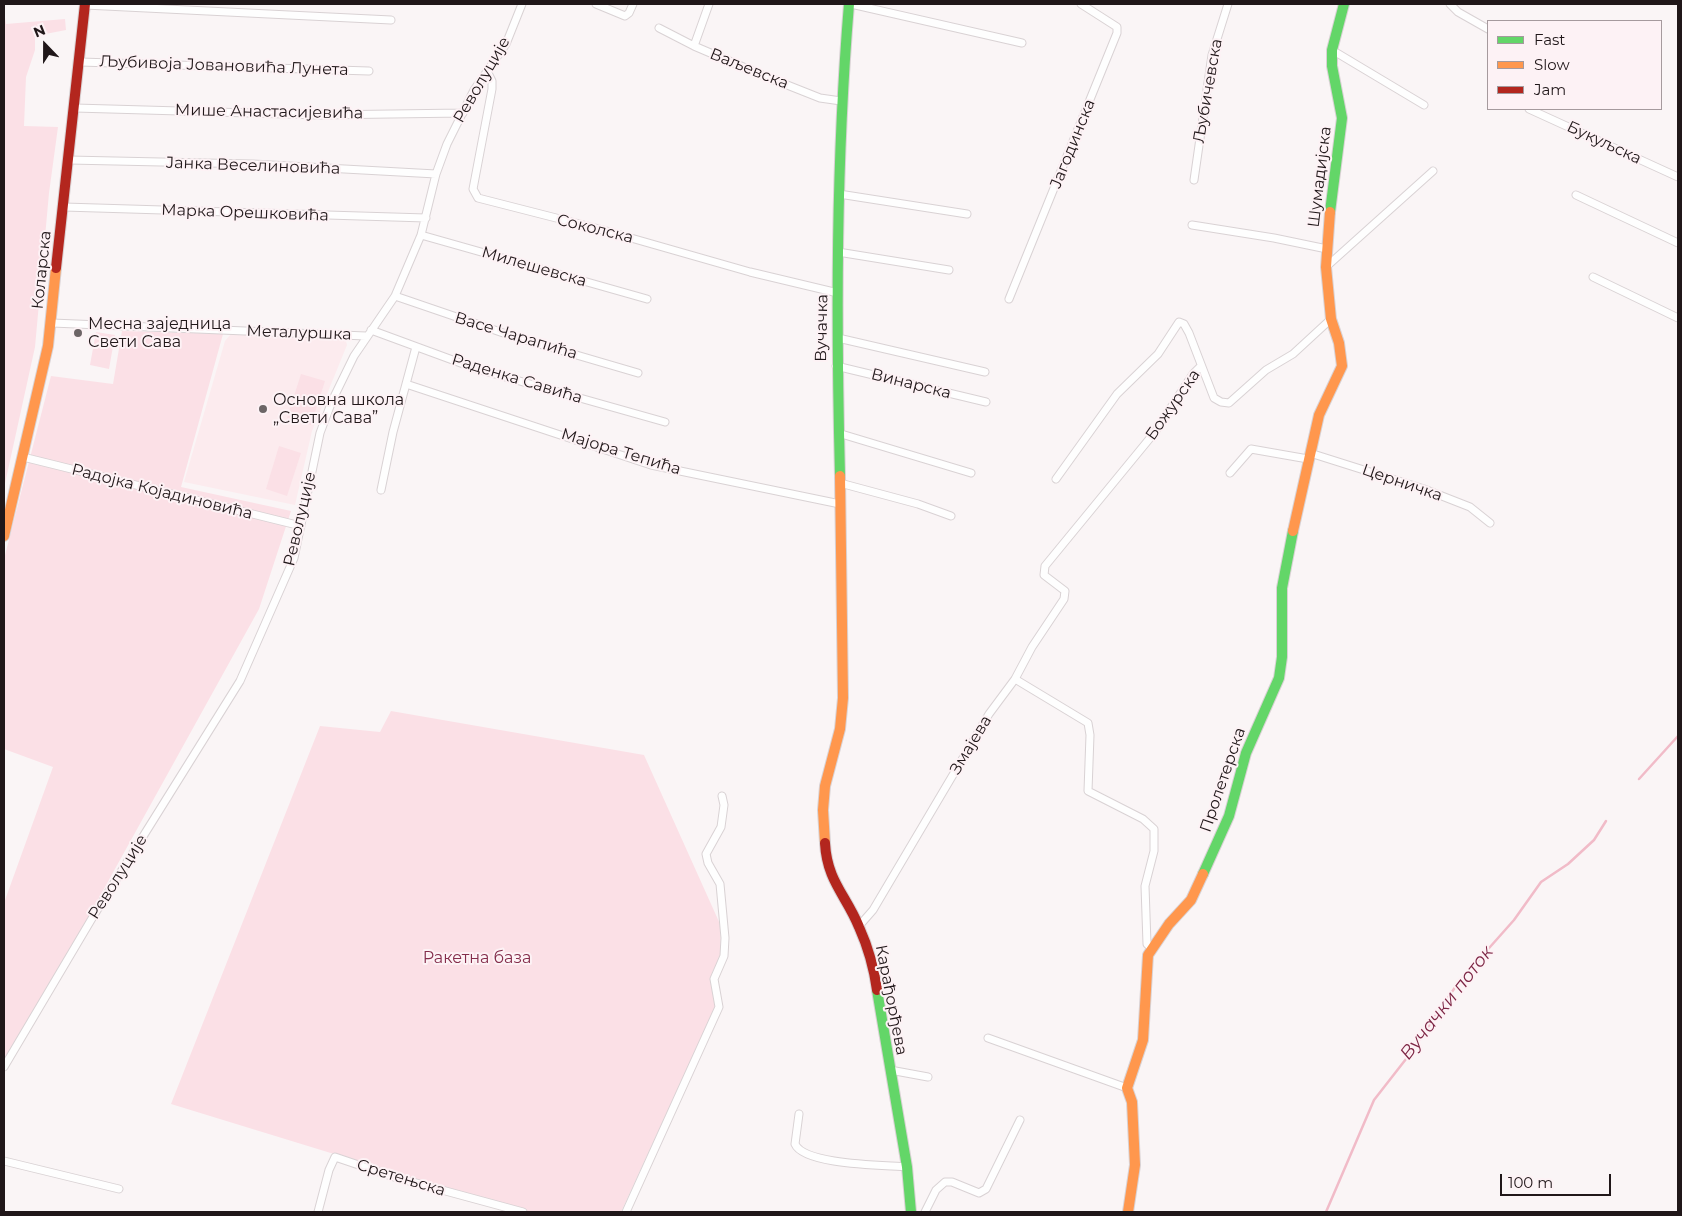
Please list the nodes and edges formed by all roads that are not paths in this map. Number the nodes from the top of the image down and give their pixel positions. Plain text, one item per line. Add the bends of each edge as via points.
1 (85, 4) edge
2 (522, 4) edge
3 (596, 4) edge
4 (633, 4) edge
5 (709, 4) edge
6 (850, 4) edge
7 (1081, 4) edge
8 (1228, 4) edge
9 (1344, 4) edge
10 (1450, 4) edge
11 (391, 20) dead end
12 (659, 28) dead end
13 (1487, 28) edge
14 (1022, 44) dead end
15 (694, 46) junction
16 (1332, 50) junction
17 (80, 62) junction
18 (369, 70) dead end
19 (487, 72) junction
20 (841, 101) junction
21 (1424, 105) dead end
22 (75, 108) junction
23 (1531, 110) edge
24 (463, 113) junction
25 (69, 160) junction
26 (1433, 171) dead end
27 (436, 174) junction
28 (1678, 177) edge
29 (1194, 180) dead end
30 (839, 194) junction
31 (1576, 195) dead end
32 (64, 207) junction
33 (967, 214) dead end
34 (426, 218) junction
35 (1192, 225) dead end
36 (421, 235) junction
37 (1678, 243) edge
38 (1327, 249) junction
39 (838, 252) junction
40 (1326, 266) junction
41 (949, 270) dead end
42 (1592, 277) dead end
43 (838, 293) junction
44 (395, 296) junction
45 (647, 299) dead end
46 (1009, 299) dead end
47 (1678, 318) edge
48 (1331, 319) junction
49 (52, 323) junction
50 (369, 333) junction
51 (838, 338) junction
52 (416, 347) junction
53 (836, 366) junction
54 (1201, 366) junction
55 (986, 372) dead end
56 (638, 373) dead end
57 (406, 384) junction
58 (986, 402) dead end
59 (665, 422) dead end
60 (838, 433) junction
61 (1309, 456) junction
62 (23, 457) junction
63 (970, 473) dead end
64 (1230, 473) dead end
65 (1056, 479) dead end
66 (840, 483) junction
67 (381, 490) dead end
68 (840, 504) junction
69 (951, 516) dead end
70 (1490, 523) dead end
71 (301, 526) junction
72 (4, 536) edge
73 (1043, 570) joint
74 (843, 653) joint
75 (1015, 679) junction
76 (722, 796) dead end
77 (859, 926) junction
78 (1151, 948) junction
79 (988, 1038) dead end
80 (4, 1067) edge
81 (890, 1070) junction
82 (928, 1077) dead end
83 (1127, 1088) junction
84 (799, 1114) dead end
85 (1020, 1120) dead end
86 (4, 1161) edge
87 (907, 1167) junction
88 (119, 1190) dead end
89 (318, 1212) edge
90 (522, 1212) edge
91 (626, 1212) edge
92 (911, 1212) edge
93 (925, 1212) edge
94 (1128, 1212) edge

1 - 11 street
1 - 17 street, Коларска
2 - 19 street, Револуције via 506,44
3 - 4 street via 625,16
5 - 15 street
6 - 14 street
6 - 20 street, Вучачка
7 - 46 street, Јагодинска via 1111,22 1117,27 1117,33
8 - 29 street, Љубичевска via 1212,55
9 - 16 street, Шумадијска
10 - 13 street
12 - 15 street, Ваљевска
15 - 20 street, Ваљевска via 820,98
16 - 21 street
16 - 38 street, Шумадијска via 1342,118
17 - 18 street, Љубивоја Јовановића Лунета
17 - 22 street, Коларска
19 - 24 street, Револуције
19 - 43 street, Соколска via 492,81 492,96 473,189 478,198
20 - 30 street, Вучачка
22 - 24 street, Мише Анастасијевића via 320,115
22 - 25 street, Коларска
23 - 28 street, Букуљска
24 - 27 street, Револуције
25 - 27 street, Јанка Веселиновића via 253,164
25 - 32 street, Коларска
26 - 40 street
27 - 34 street, Револуције
30 - 33 street
30 - 39 street, Вучачка
31 - 37 street
32 - 34 street, Марка Орешковића
32 - 49 street, Коларска
34 - 36 street, Револуције
35 - 38 street
36 - 44 street, Револуције
36 - 45 street, Милешевска
38 - 40 street, Шумадијска
39 - 41 street
39 - 43 street, Вучачка
40 - 48 street, Пролетерска
42 - 47 street
43 - 51 street, Вучачка
44 - 50 street, Револуције
44 - 56 street, Васе Чарапића via 515,337
48 - 54 street via 1293,354 1266,370 1230,403 1214,398
48 - 61 street, Пролетерска via 1342,366 1322,405
49 - 50 street, Металуршка
49 - 62 street, Коларска
50 - 52 street, Раденка Савића
50 - 71 street, Револуције via 340,385 320,433
51 - 53 street, Вучачка
51 - 55 street
52 - 57 street
52 - 59 street, Раденка Савића via 477,369
53 - 58 street, Винарска
53 - 60 street, Вучачка
54 - 65 street, Божурска via 1189,333 1179,322 1158,354 1117,394
54 - 73 street, Божурска via 1155,432
57 - 67 street
57 - 68 street, Мајора Тепића via 651,465
60 - 63 street
60 - 66 street, Вучачка
61 - 64 street, Церничка via 1251,449
61 - 70 street, Церничка via 1424,488 1470,508
61 - 78 street, Пролетерска via 1282,588 1279,678 1246,753 1229,816 1191,900
62 - 71 street, Радојка Којадиновића
62 - 72 street, Коларска
66 - 68 street, Вучачка
66 - 69 street
68 - 74 street, Вучачка
71 - 80 street, Револуције via 294,558 240,680
73 - 75 street, Змајева via 1046,578 1066,595
74 - 77 street, Карађорђева via 842,714 825,786 824,836 831,878
75 - 77 street, Змајева via 989,714 879,901
75 - 78 street via 1088,723 1088,791 1143,819 1154,829 1154,850 1146,886 1147,944
76 - 91 street via 721,827 706,854 720,884 725,938 724,956 715,975 719,1007
77 - 81 street, Карађорђева via 873,966
78 - 83 street, Пролетерска via 1147,961 1142,1040
79 - 83 street
81 - 82 street
81 - 87 street, Карађорђева
83 - 94 street via 1132,1102 1135,1165
84 - 87 street via 795,1144 800,1151 832,1161
85 - 93 street via 986,1189 975,1192 945,1182 936,1190
86 - 88 street
87 - 92 street, Карађорђева
89 - 90 street, Сретењска via 331,1164 338,1157 394,1177

